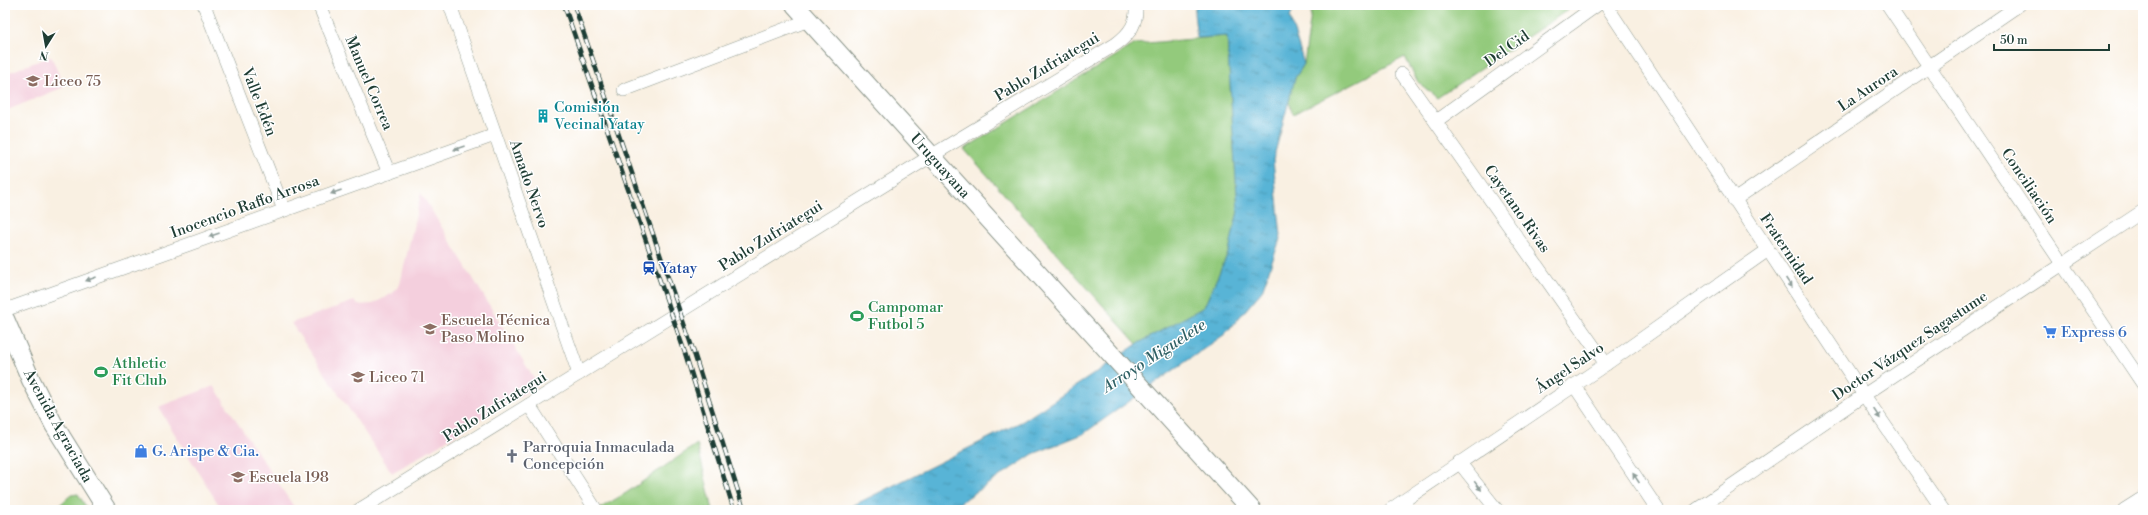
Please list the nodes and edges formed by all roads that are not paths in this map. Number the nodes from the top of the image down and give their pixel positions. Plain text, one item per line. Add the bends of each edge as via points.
1 (204, 5) edge
2 (319, 5) edge
3 (450, 5) edge
4 (1136, 5) edge
5 (1597, 5) edge
6 (1606, 5) edge
7 (1888, 5) edge
8 (2019, 5) edge
9 (800, 11) edge
10 (1928, 67) junction
11 (1402, 74) dead end
12 (624, 90) dead end
13 (1436, 121) junction
14 (496, 135) junction
15 (931, 156) junction
16 (389, 173) junction
17 (1734, 200) junction
18 (284, 210) junction
19 (2143, 211) edge
20 (1768, 250) junction
21 (2063, 264) junction
22 (5, 310) edge
23 (5, 319) edge
24 (1606, 364) junction
25 (578, 374) junction
26 (2143, 384) edge
27 (1574, 385) junction
28 (1864, 395) junction
29 (529, 405) junction
30 (1459, 462) junction
31 (2143, 498) edge
32 (107, 510) edge
33 (359, 510) edge
34 (596, 510) edge
35 (1252, 510) edge
36 (1390, 510) edge
37 (1497, 510) edge
38 (1658, 510) edge
39 (1696, 510) edge
40 (1942, 510) edge
41 (2124, 510) edge

1 - 18 street, Valle Edén
2 - 16 street, Manuel Correa
3 - 14 street, Amado Nervo
4 - 15 street, Pablo Zufriategui via 1135,24 1125,38
5 - 13 street, Del Cid
6 - 17 street, Fraternidad
7 - 10 street, Conciliación
8 - 10 street, La Aurora
9 - 12 street
9 - 15 street, Uruguayana
10 - 17 street, La Aurora
10 - 21 street, Conciliación
11 - 13 street, Cayetano Rivas
13 - 24 street, Cayetano Rivas
14 -> 16 street, Inocencio Raffo Arrosa
14 - 25 street, Amado Nervo
15 - 25 street, Pablo Zufriategui
15 - 35 street, Uruguayana
16 -> 18 street, Inocencio Raffo Arrosa
17 - 20 street, Fraternidad
18 -> 22 street, Inocencio Raffo Arrosa
19 - 21 street, Doctor Vázquez Sagastume
20 - 24 street, Ángel Salvo
20 -> 28 street, Fraternidad
21 - 26 street, Conciliación
21 - 28 street, Doctor Vázquez Sagastume
23 - 32 street, Avenida Agraciada via 54,425
24 - 27 street, Ángel Salvo
25 - 29 street, Pablo Zufriategui
27 - 30 street, Ángel Salvo
38 -> 27 street
28 - 39 street, Doctor Vázquez Sagastume
28 -> 40 street, Fraternidad
29 - 33 street, Pablo Zufriategui
29 - 34 street
30 - 36 street, Ángel Salvo
30 -> 37 street
31 - 41 street

